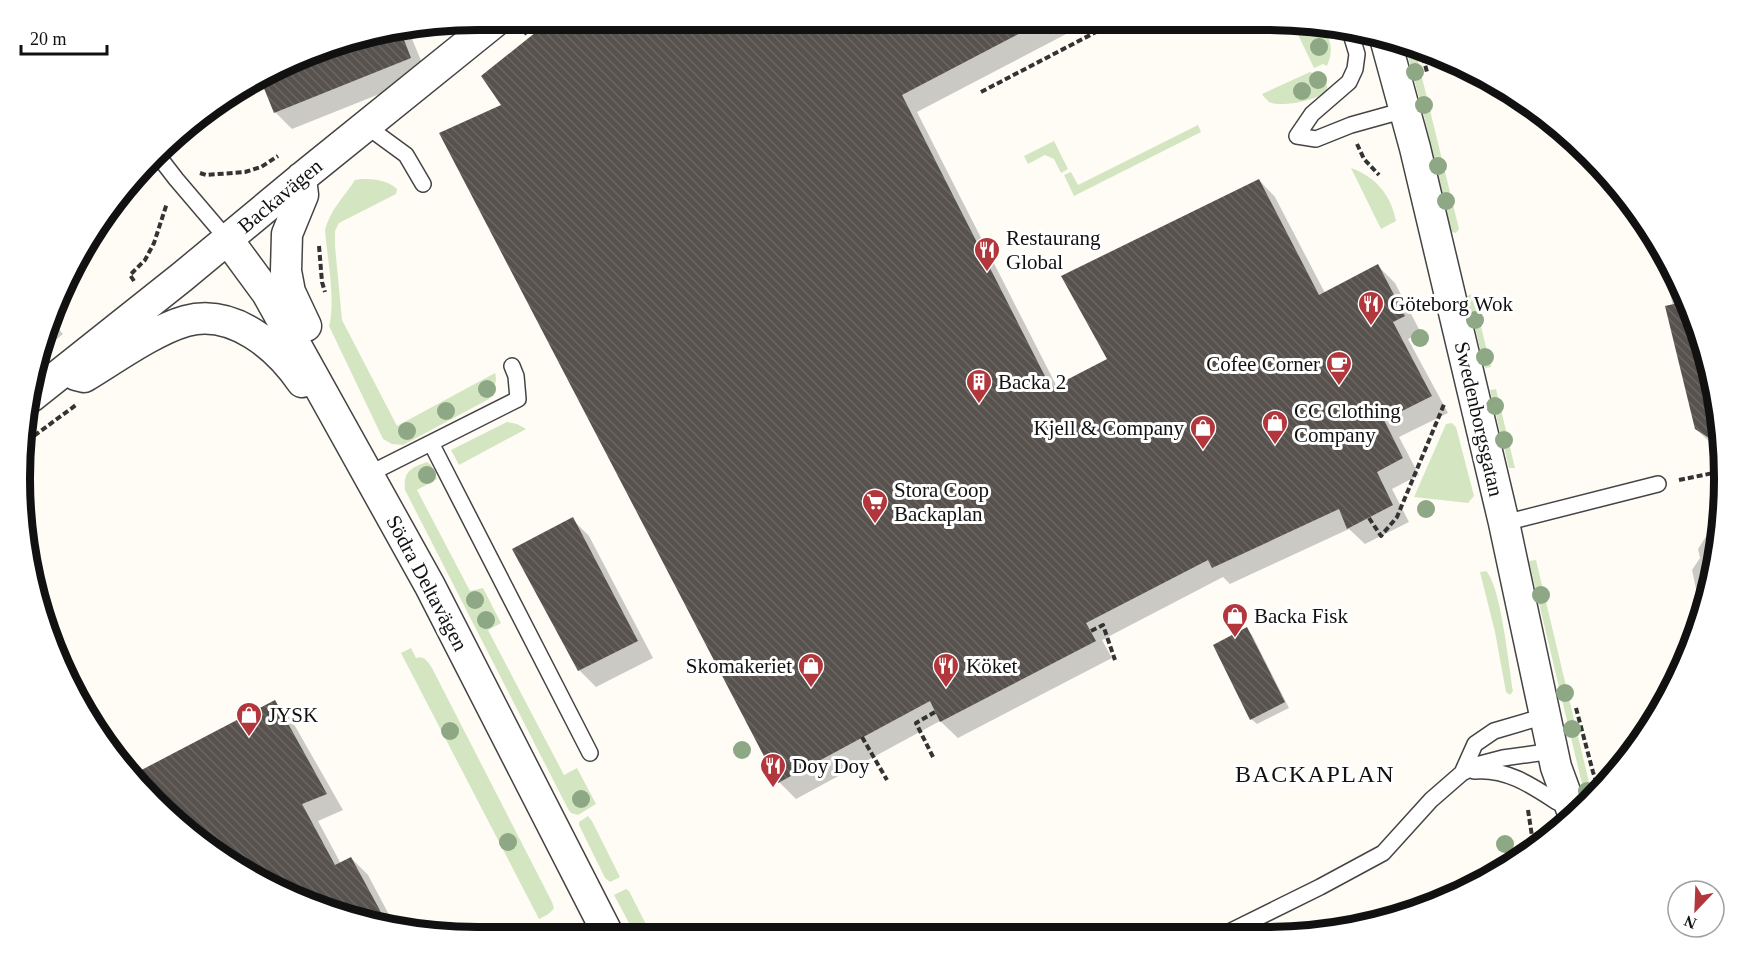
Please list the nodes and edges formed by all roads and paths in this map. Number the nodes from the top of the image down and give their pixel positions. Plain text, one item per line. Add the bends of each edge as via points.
1 (484, 30) edge
2 (529, 30) edge
3 (1100, 30) edge
4 (524, 34) dead end
5 (1352, 39) edge
6 (1387, 47) edge
7 (981, 92) dead end
8 (1405, 110) junction
9 (365, 125) junction
10 (162, 160) edge
11 (301, 178) junction
12 (423, 184) dead end
13 (318, 237) dead end
14 (228, 240) junction
15 (309, 331) junction
16 (512, 366) dead end
17 (63, 373) junction
18 (1470, 380) junction
19 (39, 392) edge
20 (81, 401) dead end
21 (32, 437) edge
22 (431, 443) junction
23 (362, 464) junction
24 (1714, 473) edge
25 (1658, 484) joint
26 (1370, 518) dead end
27 (1503, 523) junction
28 (1091, 631) dead end
29 (1115, 660) dead end
30 (935, 712) dead end
31 (1545, 716) junction
32 (862, 737) dead end
33 (590, 753) dead end
34 (933, 757) dead end
35 (1555, 759) junction
36 (1462, 772) junction
37 (887, 780) dead end
38 (1528, 810) dead end
39 (1563, 814) edge
40 (1562, 815) edge
41 (1532, 839) edge
42 (604, 927) edge
43 (1239, 927) edge

1 - 9 street, Backavägen
2 - 4 path
3 - 7 path
5 - 8 lane via 1357,54 1349,82 1312,114 1297,136 1316,139
6 - 8 street, Swedenborgsgatan
8 - 18 street, Swedenborgsgatan
9 - 11 street, Backavägen
9 - 12 lane via 406,155
10 - 14 lane
11 - 14 street, Backavägen
11 - 15 street via 303,195 287,234 286,271 290,292
13 - 15 path via 326,312 323,321
14 - 17 street, Backavägen
14 - 23 street, Södra Deltavägen via 267,292
15 - 23 street via 342,400
16 - 22 lane via 518,399
17 - 19 street, Backavägen
17 - 23 street via 84,377 162,330 187,321 228,322 258,337 296,372
18 - 26 path via 1449,386 1397,517 1382,536
18 - 27 street, Swedenborgsgatan
20 - 21 path
22 - 23 lane
22 - 33 lane
23 - 42 street, Södra Deltavägen via 430,586
24 - 25 path
25 - 27 lane
27 - 31 street, Swedenborgsgatan
28 - 29 path via 1103,625
30 - 34 path via 916,723
31 - 35 street, Swedenborgsgatan
31 - 36 lane via 1494,731 1476,744
32 - 37 path
35 - 36 lane via 1503,758
35 - 39 street, Swedenborgsgatan
36 - 40 lane via 1488,770 1509,775 1531,785
36 - 43 lane via 1383,853
38 - 41 path

